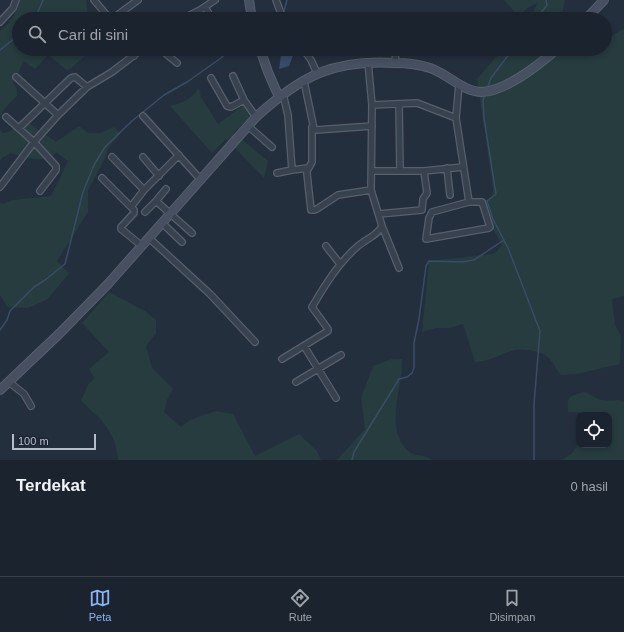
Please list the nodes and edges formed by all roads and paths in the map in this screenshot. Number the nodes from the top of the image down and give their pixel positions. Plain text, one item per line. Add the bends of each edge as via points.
1 (16, 0) edge
2 (94, 0) edge
3 (138, 0) edge
4 (215, 0) edge
5 (249, 0) edge
6 (276, 0) edge
7 (604, 0) edge
8 (205, 7) junction
9 (105, 12) edge
10 (121, 12) edge
11 (195, 12) edge
12 (208, 12) edge
13 (251, 12) edge
14 (280, 12) edge
15 (593, 12) edge
16 (0, 22) edge
17 (134, 56) edge
18 (168, 56) edge
19 (262, 56) edge
20 (308, 56) edge
21 (396, 56) edge
22 (549, 56) edge
23 (368, 62) junction
24 (177, 63) dead end
25 (395, 63) junction
26 (317, 73) junction
27 (233, 76) dead end
28 (16, 77) dead end
29 (211, 78) dead end
30 (304, 81) junction
31 (459, 84) junction
32 (87, 87) junction
33 (281, 96) junction
34 (244, 100) junction
35 (44, 102) junction
36 (398, 104) junction
37 (372, 105) junction
38 (58, 115) junction
39 (143, 116) dead end
40 (6, 117) dead end
41 (256, 117) junction
42 (456, 118) junction
43 (248, 126) junction
44 (372, 126) junction
45 (312, 127) junction
46 (19, 128) junction
47 (34, 142) junction
48 (272, 147) dead end
49 (178, 155) junction
50 (112, 157) dead end
51 (143, 157) dead end
52 (463, 167) junction
53 (308, 168) junction
54 (447, 168) junction
55 (292, 170) junction
56 (372, 171) junction
57 (400, 171) junction
58 (424, 171) junction
59 (277, 173) dead end
60 (158, 176) junction
61 (102, 178) dead end
62 (201, 180) junction
63 (0, 187) edge
64 (166, 189) dead end
65 (144, 190) junction
66 (371, 190) junction
67 (40, 191) dead end
68 (450, 195) dead end
69 (156, 201) junction
70 (469, 202) junction
71 (131, 207) junction
72 (145, 212) dead end
73 (170, 214) junction
74 (379, 214) junction
75 (162, 223) junction
76 (382, 226) junction
77 (192, 233) dead end
78 (149, 238) junction
79 (182, 242) dead end
80 (142, 246) junction
81 (326, 246) dead end
82 (340, 264) junction
83 (399, 268) dead end
84 (255, 342) dead end
85 (304, 346) junction
86 (341, 355) dead end
87 (282, 359) dead end
88 (318, 369) junction
89 (9, 382) junction
90 (296, 382) dead end
91 (0, 390) edge
92 (336, 398) dead end
93 (31, 406) dead end

1 - 16 street via 13,8
2 - 9 street
3 - 10 street
4 - 8 street
5 - 13 street
6 - 14 street
7 - 15 street
8 - 11 street
8 - 12 street
17 - 32 street
18 - 24 street
19 - 33 street
20 - 26 street
21 - 25 street
22 - 31 street via 504,86 486,91 471,91
23 - 25 street
23 - 26 street via 342,65
23 - 37 street
25 - 31 street via 430,68
26 - 30 street
27 - 34 street
28 - 35 street
29 - 34 street via 227,106 231,107
30 - 33 street
30 - 45 street
31 - 42 street
32 - 35 street via 75,77 71,78
32 - 38 street
33 - 41 street
33 - 55 street via 288,115
34 - 41 street
35 - 38 street
35 - 46 street
36 - 37 street
36 - 42 street via 417,104
36 - 57 street
37 - 44 street
38 - 47 street
39 - 49 street
40 - 46 street
41 - 43 street
42 - 52 street
43 - 48 street
43 - 62 street
44 - 45 street via 316,130
44 - 56 street
45 - 53 street via 312,162
46 - 47 street
47 - 63 street
47 - 67 street via 56,166 56,170
49 - 60 street
49 - 62 street
50 - 65 street
51 - 60 street
52 - 54 street
52 - 70 street
53 - 55 street
53 - 66 street via 312,210 338,195
54 - 58 street
54 - 68 street
55 - 59 street
56 - 57 street
56 - 66 street
57 - 58 street
58 - 74 street via 427,194 423,199 422,210
60 - 65 street
61 - 71 street
62 - 73 street
64 - 69 street
65 - 71 street
66 - 74 street
69 - 72 street
69 - 73 street
70 - 70 street via 432,212 426,240 489,228 482,202
71 - 80 street via 135,212 121,229
73 - 75 street
73 - 77 street
74 - 76 street
75 - 78 street
75 - 79 street
76 - 82 street
76 - 83 street
78 - 80 street
78 - 84 street via 210,294
80 - 89 street via 77,316
81 - 82 street
82 - 85 street via 312,307 328,330
85 - 87 street
85 - 88 street
86 - 88 street
88 - 90 street
88 - 92 street
89 - 91 street
89 - 93 street via 24,394

